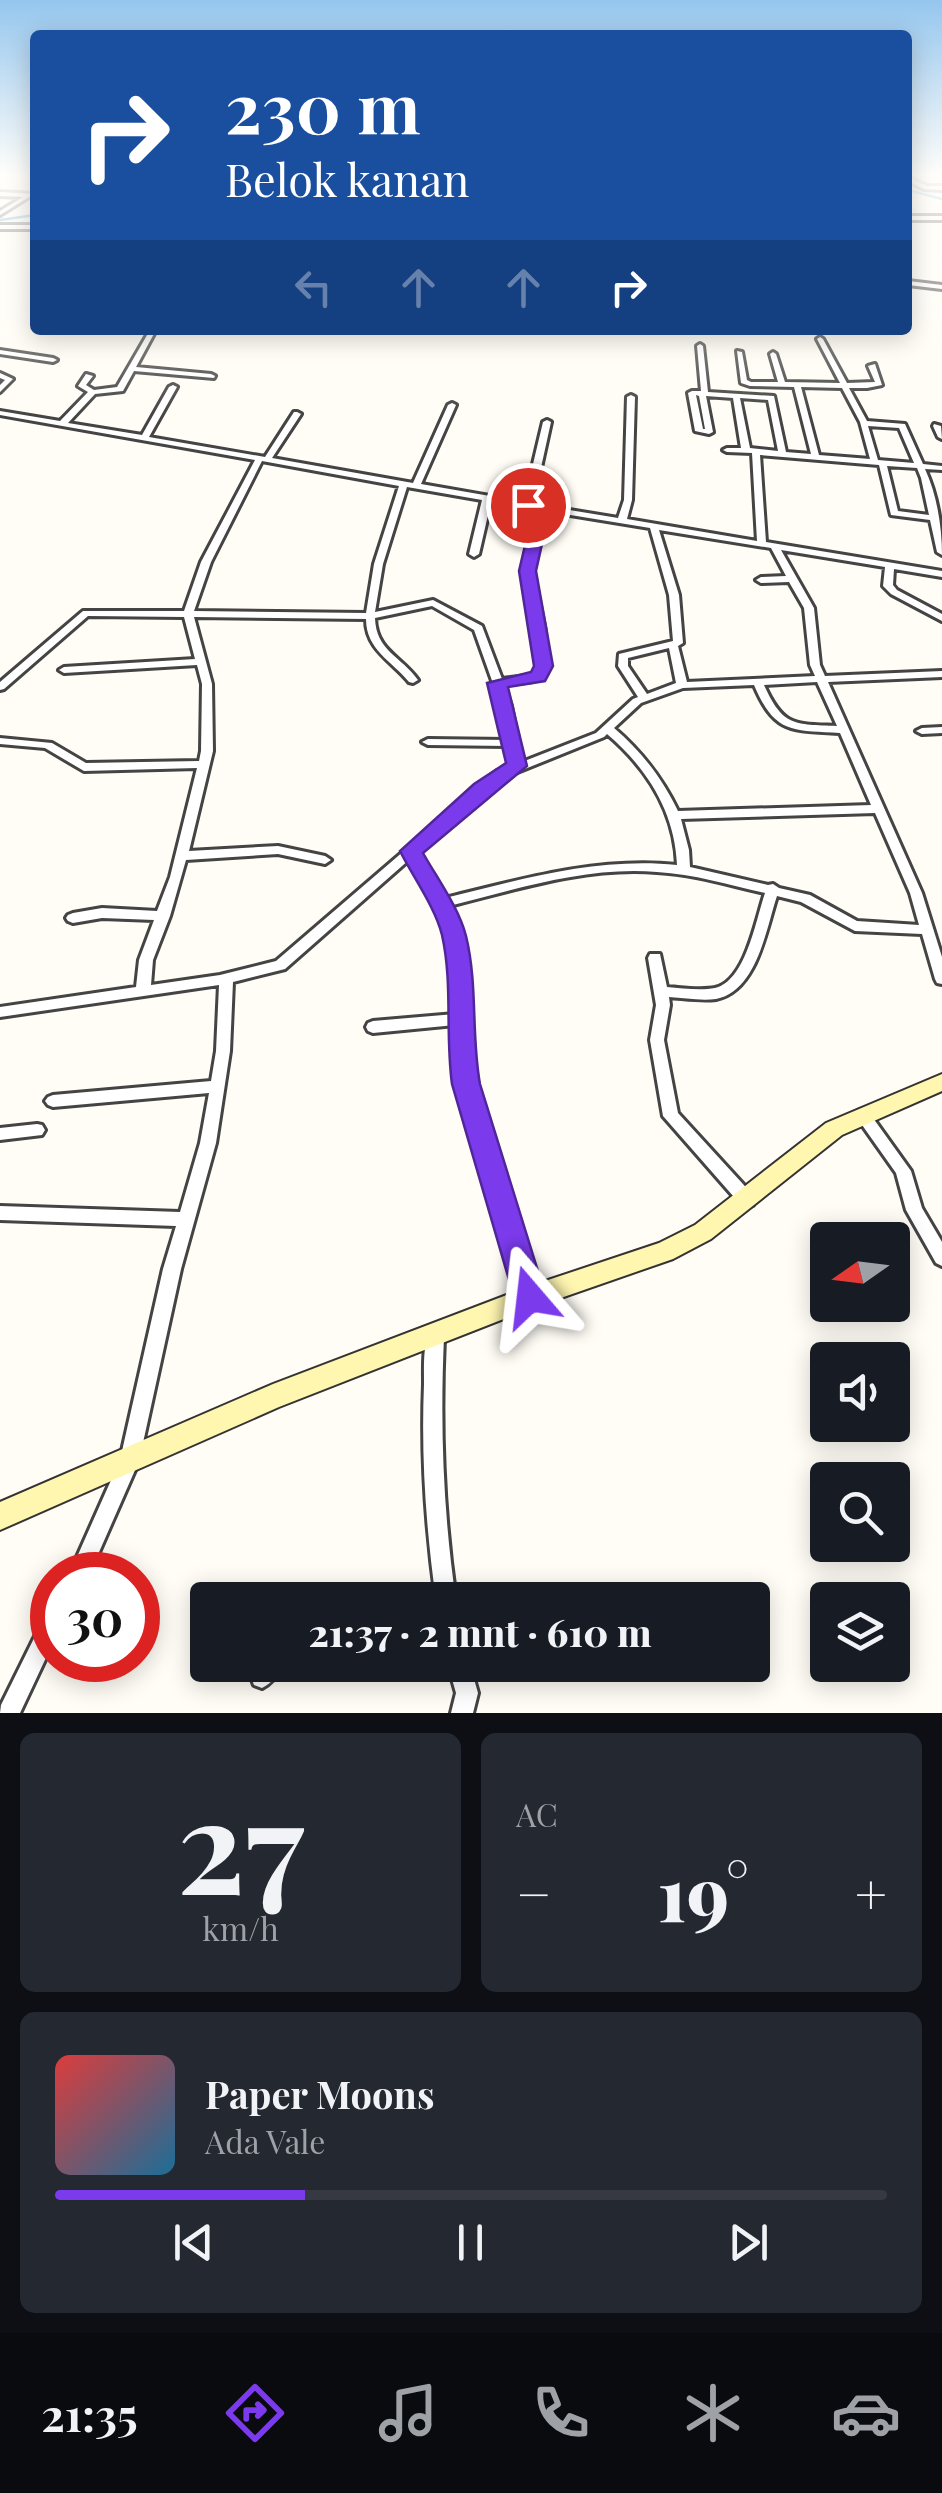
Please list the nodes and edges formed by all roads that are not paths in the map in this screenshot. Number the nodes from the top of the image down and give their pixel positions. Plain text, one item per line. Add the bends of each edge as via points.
1 (912, 283) edge
2 (942, 287) edge
3 (151, 335) edge
4 (820, 339) dead end
5 (700, 346) dead end
6 (0, 352) edge
7 (739, 352) dead end
8 (773, 354) dead end
9 (53, 360) dead end
10 (872, 366) dead end
11 (133, 369) junction
12 (0, 375) edge
13 (88, 376) dead end
14 (211, 376) dead end
15 (782, 385) junction
16 (798, 386) junction
17 (845, 386) junction
18 (173, 387) dead end
19 (0, 390) edge
20 (93, 392) junction
21 (704, 394) junction
22 (736, 396) junction
23 (632, 397) dead end
24 (452, 405) dead end
25 (0, 413) edge
26 (297, 414) dead end
27 (548, 422) dead end
28 (864, 423) junction
29 (62, 424) junction
30 (937, 426) dead end
31 (942, 437) edge
32 (144, 438) junction
33 (727, 450) dead end
34 (751, 451) junction
35 (782, 453) junction
36 (816, 458) junction
37 (264, 459) junction
38 (879, 464) junction
39 (918, 467) junction
40 (942, 468) edge
41 (404, 484) junction
42 (416, 486) junction
43 (487, 499) junction
44 (528, 505) junction
45 (542, 508) junction
46 (934, 518) junction
47 (622, 520) junction
48 (654, 526) junction
49 (768, 546) junction
50 (942, 552) edge
51 (474, 554) dead end
52 (890, 565) junction
53 (942, 574) edge
54 (793, 579) junction
55 (761, 580) dead end
56 (188, 616) junction
57 (370, 616) junction
58 (942, 618) edge
59 (674, 647) junction
60 (198, 662) junction
61 (64, 670) dead end
62 (942, 674) edge
63 (6, 675) edge
64 (821, 679) junction
65 (414, 680) dead end
66 (758, 682) junction
67 (497, 683) junction
68 (682, 685) junction
69 (0, 687) edge
70 (644, 698) junction
71 (609, 730) junction
72 (843, 730) junction
73 (942, 730) edge
74 (922, 731) dead end
75 (0, 741) edge
76 (428, 742) dead end
77 (509, 743) junction
78 (202, 764) junction
79 (517, 766) junction
80 (876, 809) junction
81 (675, 815) junction
82 (411, 851) junction
83 (182, 856) junction
84 (325, 860) dead end
85 (684, 870) junction
86 (772, 888) junction
87 (440, 904) junction
88 (163, 916) junction
89 (73, 918) dead end
90 (927, 930) junction
91 (655, 958) dead end
92 (226, 979) junction
93 (942, 979) edge
94 (144, 992) junction
95 (661, 992) junction
96 (0, 1012) edge
97 (460, 1019) junction
98 (372, 1027) dead end
99 (942, 1082) edge
100 (218, 1086) junction
101 (53, 1101) dead end
102 (863, 1115) junction
103 (37, 1130) dead end
104 (0, 1134) edge
105 (747, 1200) junction
106 (0, 1213) edge
107 (187, 1219) junction
108 (942, 1258) edge
109 (530, 1297) junction
110 (435, 1336) junction
111 (128, 1461) junction
112 (0, 1516) edge
113 (89, 1552) edge
114 (443, 1582) edge
115 (30, 1669) edge
116 (464, 1682) edge
117 (9, 1713) edge
118 (462, 1713) edge

1 - 2 street
3 - 11 street
4 - 17 street
5 - 21 street
6 - 9 street
7 - 15 street via 744,382
8 - 15 street
10 - 17 street via 879,383
11 - 14 street
11 - 20 street via 119,390
12 - 19 street via 9,379
13 - 20 street via 82,386
15 - 16 street
16 - 17 street
16 - 36 street
17 - 28 street
18 - 32 street
20 - 29 street
21 - 21 street via 692,394 699,432 709,432
21 - 22 street
22 - 34 street
22 - 35 street via 770,398
23 - 47 street
24 - 42 street
25 - 29 street
26 - 37 street
27 - 44 street
28 - 38 street
28 - 39 street via 902,426
29 - 32 street
30 - 31 street
32 - 37 street
33 - 34 street
34 - 35 street
34 - 49 street
35 - 36 street
36 - 38 street
37 - 41 street
37 - 56 street via 206,562
38 - 39 street
38 - 46 street via 894,512
39 - 40 street
39 - 46 street
41 - 42 street
41 - 57 street
42 - 43 street
43 - 44 street
43 - 51 street
44 - 45 street
45 - 47 street
45 - 67 street via 528,571 543,666 538,677
46 - 50 street
47 - 48 street
48 - 49 street
48 - 59 street via 674,595
49 - 52 street
49 - 54 street
52 - 53 street
52 - 58 street via 888,586
54 - 55 street
54 - 64 street via 809,608
56 - 57 street
56 - 60 street
56 - 63 street via 84,614
57 - 65 street via 374,641
57 - 67 street via 432,604 469,620
59 - 68 street
59 - 70 street via 622,656
60 - 61 street
60 - 78 street via 208,700
62 - 64 street
63 - 69 street
64 - 66 street
64 - 72 street
66 - 68 street
66 - 72 street via 771,714 782,722
67 - 77 street
68 - 70 street
70 - 71 street
71 - 79 street
71 - 81 street via 642,763
72 - 80 street
73 - 74 street
75 - 78 street via 48,746 84,768
76 - 77 street
77 - 79 street
78 - 83 street
79 - 82 street
80 - 81 street
80 - 90 street
81 - 85 street
82 - 87 street
82 - 92 street via 280,965
83 - 84 street via 260,850
83 - 88 street
85 - 86 street
85 - 87 street via 581,870
86 - 90 street via 855,926
86 - 95 street via 744,969 730,987 721,993
87 - 97 street via 458,951
88 - 89 street
88 - 94 street via 146,960
90 - 93 street
91 - 95 street
92 - 94 street
92 - 100 street
94 - 96 street
95 - 105 street via 658,1040 671,1116
97 - 98 street
97 - 109 street via 466,1084
99 - 102 main road
100 - 101 street
100 - 107 street
102 - 105 main road via 834,1128
102 - 108 street via 903,1171 914,1210
103 - 104 street
105 - 109 main road via 666,1250
106 - 107 street
107 - 111 street
109 - 110 main road
110 - 111 main road via 273,1396
110 - 114 street via 429,1424
111 - 112 main road
111 - 113 street
115 - 117 street
116 - 118 street

